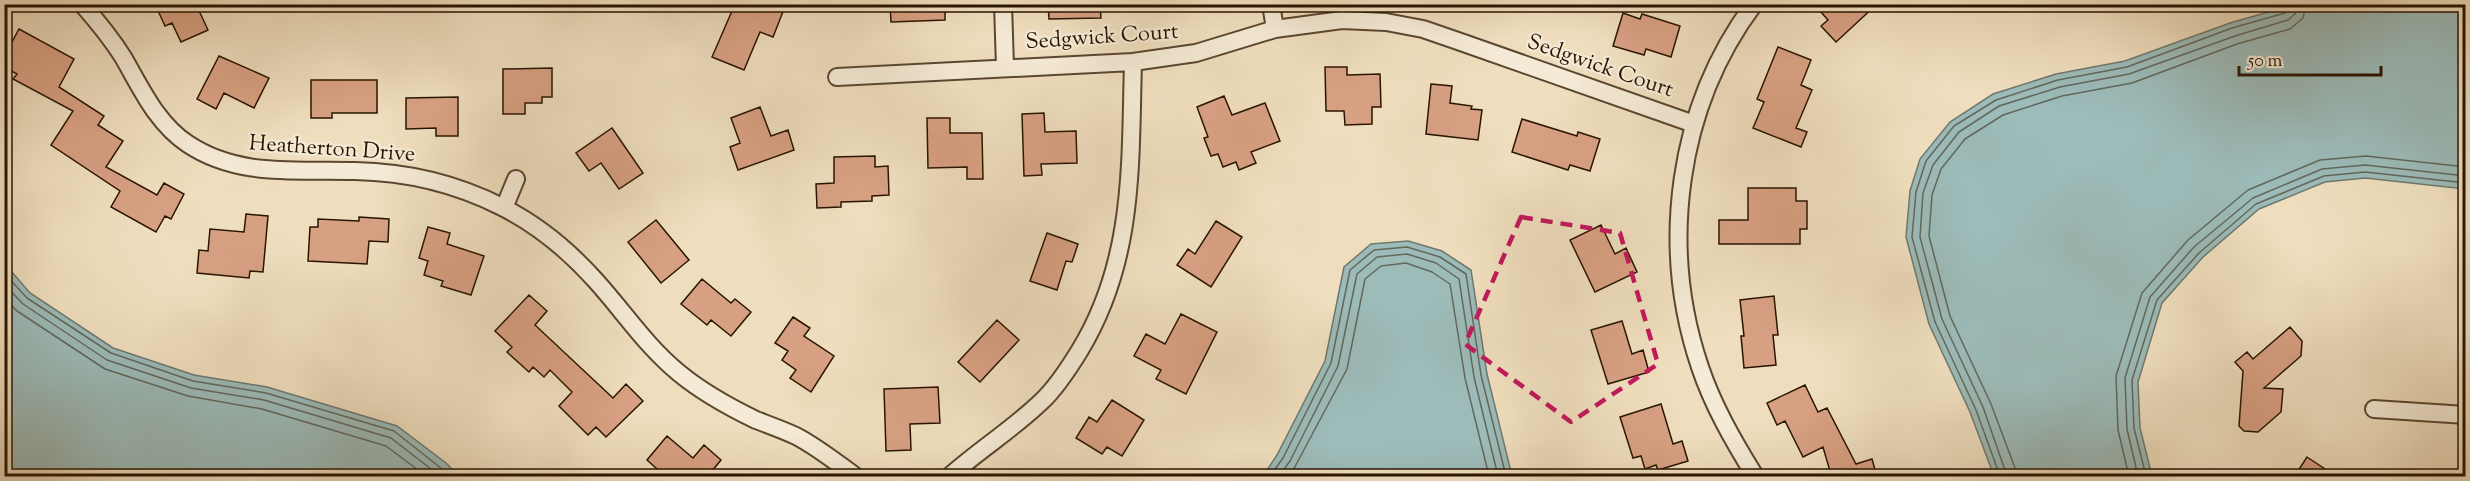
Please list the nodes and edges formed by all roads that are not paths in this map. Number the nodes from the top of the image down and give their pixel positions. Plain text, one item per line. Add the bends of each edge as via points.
1 (82, 4) edge
2 (1003, 4) edge
3 (1271, 4) edge
4 (1754, 4) edge
5 (1275, 29) junction
6 (1133, 62) junction
7 (1005, 67) junction
8 (837, 77) dead end
9 (1694, 124) junction
10 (516, 179) dead end
11 (504, 208) junction
12 (2374, 409) dead end
13 (2466, 415) edge
14 (855, 477) edge
15 (950, 477) edge
16 (1755, 477) edge

1 - 11 street, Heatherton Drive via 121,54 154,110 188,144 215,158 279,172 396,174 447,185
2 - 7 street
3 - 5 street
4 - 9 street via 1723,51
5 - 6 street, Sedgwick Court via 1196,52
5 - 9 street, Sedgwick Court via 1342,20 1423,29
6 - 7 street, Sedgwick Court
6 - 15 street via 1130,186 1123,240 1108,294 1070,366 1043,400
7 - 8 street, Sedgwick Court
9 - 16 street via 1683,173 1678,229 1689,328 1716,408
10 - 11 street
11 - 14 street, Heatherton Drive via 567,252 596,281 647,345 679,373 713,398 824,453
12 - 13 street

